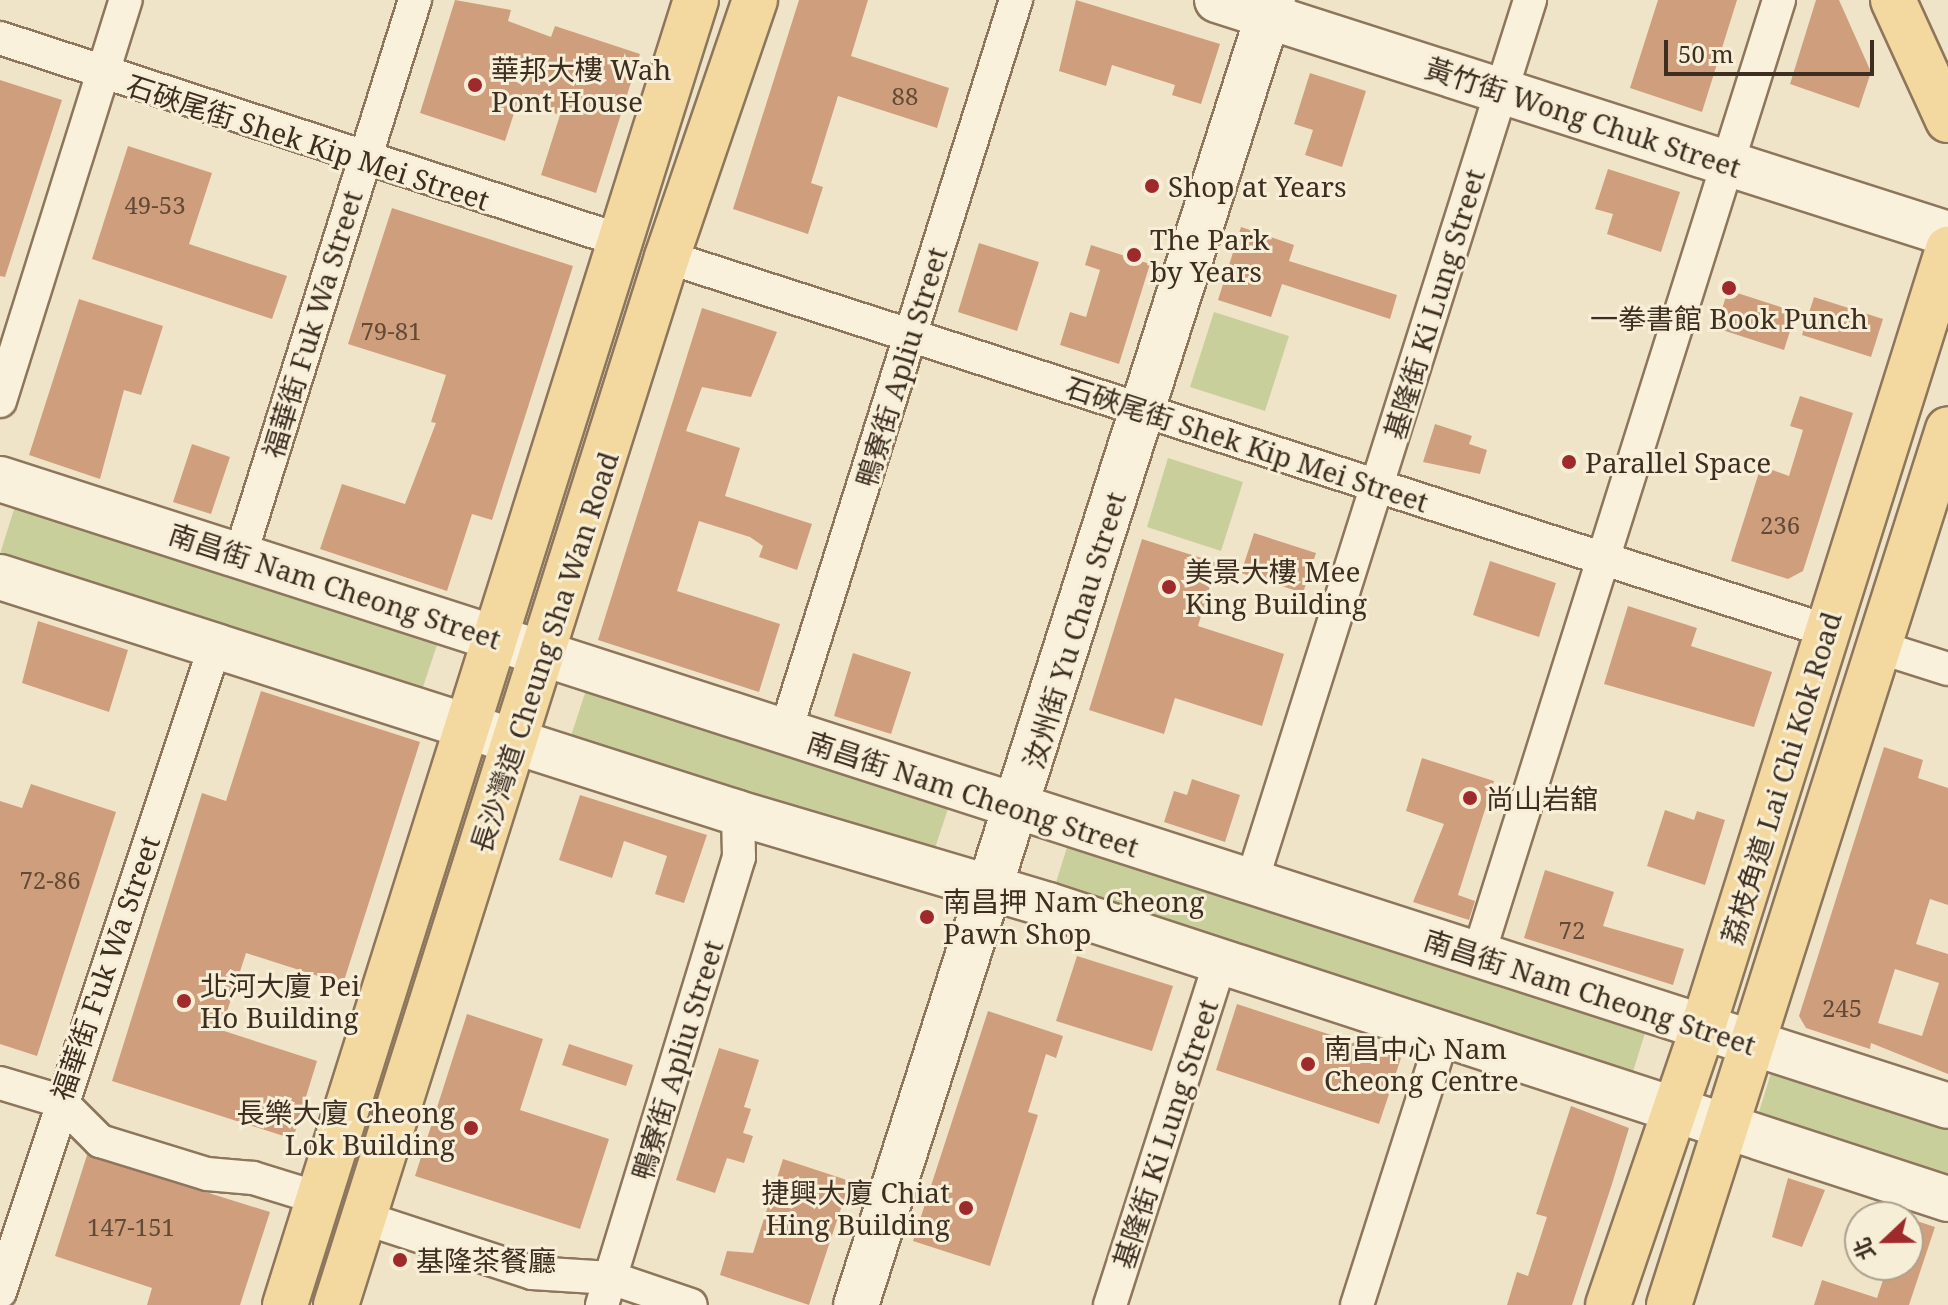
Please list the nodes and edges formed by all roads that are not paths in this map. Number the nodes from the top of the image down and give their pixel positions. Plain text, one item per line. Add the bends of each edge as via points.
1 (126, 0) edge
2 (415, 0) edge
3 (696, 0) edge
4 (755, 0) edge
5 (1016, 0) edge
6 (1217, 0) edge
7 (1530, 0) edge
8 (1779, 0) edge
9 (1893, 0) edge
10 (1270, 8) edge
11 (0, 38) edge
12 (101, 76) junction
13 (1501, 90) junction
14 (1948, 120) edge
15 (363, 159) junction
16 (1728, 163) junction
17 (1948, 234) edge
18 (619, 240) junction
19 (1948, 249) edge
20 (667, 257) junction
21 (911, 336) junction
22 (0, 401) edge
23 (1143, 411) junction
24 (1948, 429) edge
25 (0, 479) edge
26 (1377, 486) junction
27 (240, 556) junction
28 (1603, 558) junction
29 (0, 577) edge
30 (1828, 631) junction
31 (494, 635) junction
32 (215, 646) junction
33 (1879, 647) junction
34 (545, 655) junction
35 (1948, 669) edge
36 (465, 724) junction
37 (785, 733) junction
38 (515, 739) junction
39 (1018, 808) junction
40 (738, 813) junction
41 (1251, 884) junction
42 (991, 890) junction
43 (1478, 956) junction
44 (1220, 963) junction
45 (1703, 1027) junction
46 (1443, 1036) junction
47 (1754, 1044) junction
48 (0, 1083) edge
49 (60, 1101) junction
50 (1948, 1106) edge
51 (1670, 1113) junction
52 (1726, 1127) junction
53 (318, 1198) junction
54 (1948, 1199) edge
55 (364, 1218) junction
56 (0, 1292) edge
57 (607, 1292) edge
58 (285, 1305) edge
59 (336, 1305) edge
60 (691, 1305) edge
61 (856, 1305) edge
62 (1110, 1305) edge
63 (1357, 1305) edge
64 (1608, 1305) edge
65 (1669, 1305) edge

1 - 12 street
2 - 15 street, 福華街 Fuk Wa Street
3 - 18 main road, 長沙灣道 Cheung Sha Wan Road
4 - 20 main road, 長沙灣道 Cheung Sha Wan Road
5 - 21 street, 鴨寮街 Apliu Street
6 - 10 main road, 黃竹街 Wong Chuk Street
7 - 13 street, 基隆街 Ki Lung Street
8 - 16 street
9 - 14 main road
10 - 13 main road, 黃竹街 Wong Chuk Street
10 - 23 main road, 汝州街 Yu Chau Street
11 - 12 street, 石硤尾街 Shek Kip Mei Street
12 - 15 street, 石硤尾街 Shek Kip Mei Street
12 - 22 street
13 - 16 main road, 黃竹街 Wong Chuk Street
13 - 26 street, 基隆街 Ki Lung Street
15 - 18 street, 石硤尾街 Shek Kip Mei Street
15 - 27 street, 福華街 Fuk Wa Street
16 - 17 main road, 黃竹街 Wong Chuk Street
16 - 28 street
18 - 31 main road, 長沙灣道 Cheung Sha Wan Road
19 - 30 main road, 荔枝角道 Lai Chi Kok Road
20 - 21 street, 石硤尾街 Shek Kip Mei Street
20 - 34 main road, 長沙灣道 Cheung Sha Wan Road
21 - 23 street, 石硤尾街 Shek Kip Mei Street
21 - 37 street, 鴨寮街 Apliu Street
23 - 26 street, 石硤尾街 Shek Kip Mei Street
23 - 39 main road, 汝州街 Yu Chau Street
24 - 33 main road, 荔枝角道 Lai Chi Kok Road
25 - 27 main road, 南昌街 Nam Cheong Street
26 - 28 street, 石硤尾街 Shek Kip Mei Street
26 - 41 street, 基隆街 Ki Lung Street
27 - 31 main road, 南昌街 Nam Cheong Street
28 - 30 street, 石硤尾街 Shek Kip Mei Street
28 - 43 street
29 - 32 main road
30 - 45 main road, 荔枝角道 Lai Chi Kok Road
31 - 34 main road, 南昌街 Nam Cheong Street
31 - 36 main road, 長沙灣道 Cheung Sha Wan Road
32 - 36 main road
32 - 49 street, 福華街 Fuk Wa Street
33 - 35 street
33 - 47 main road, 荔枝角道 Lai Chi Kok Road
34 - 37 main road, 南昌街 Nam Cheong Street
34 - 38 main road, 長沙灣道 Cheung Sha Wan Road
36 - 38 main road
36 - 53 main road, 長沙灣道 Cheung Sha Wan Road
37 - 39 main road, 南昌街 Nam Cheong Street
38 - 40 main road
38 - 55 main road, 長沙灣道 Cheung Sha Wan Road
39 - 41 main road, 南昌街 Nam Cheong Street
39 - 42 main road, 汝州街 Yu Chau Street
40 - 42 main road
40 - 57 street, 鴨寮街 Apliu Street via 739,857
41 - 43 main road, 南昌街 Nam Cheong Street
42 - 44 main road
42 - 61 main road, 汝州街 Yu Chau Street
43 - 45 main road, 南昌街 Nam Cheong Street
44 - 46 main road
44 - 62 street, 基隆街 Ki Lung Street
45 - 47 main road, 南昌街 Nam Cheong Street
45 - 51 main road, 荔枝角道 Lai Chi Kok Road
46 - 51 main road
46 - 63 street
47 - 50 main road, 南昌街 Nam Cheong Street
47 - 52 main road, 荔枝角道 Lai Chi Kok Road
48 - 49 street
49 - 53 street via 100,1141 207,1174 253,1178
49 - 56 street, 福華街 Fuk Wa Street
51 - 52 main road
51 - 64 main road, 荔枝角道 Lai Chi Kok Road
52 - 54 main road
52 - 65 main road, 荔枝角道 Lai Chi Kok Road
53 - 58 main road, 長沙灣道 Cheung Sha Wan Road
55 - 57 street
55 - 59 main road, 長沙灣道 Cheung Sha Wan Road
57 - 60 street

